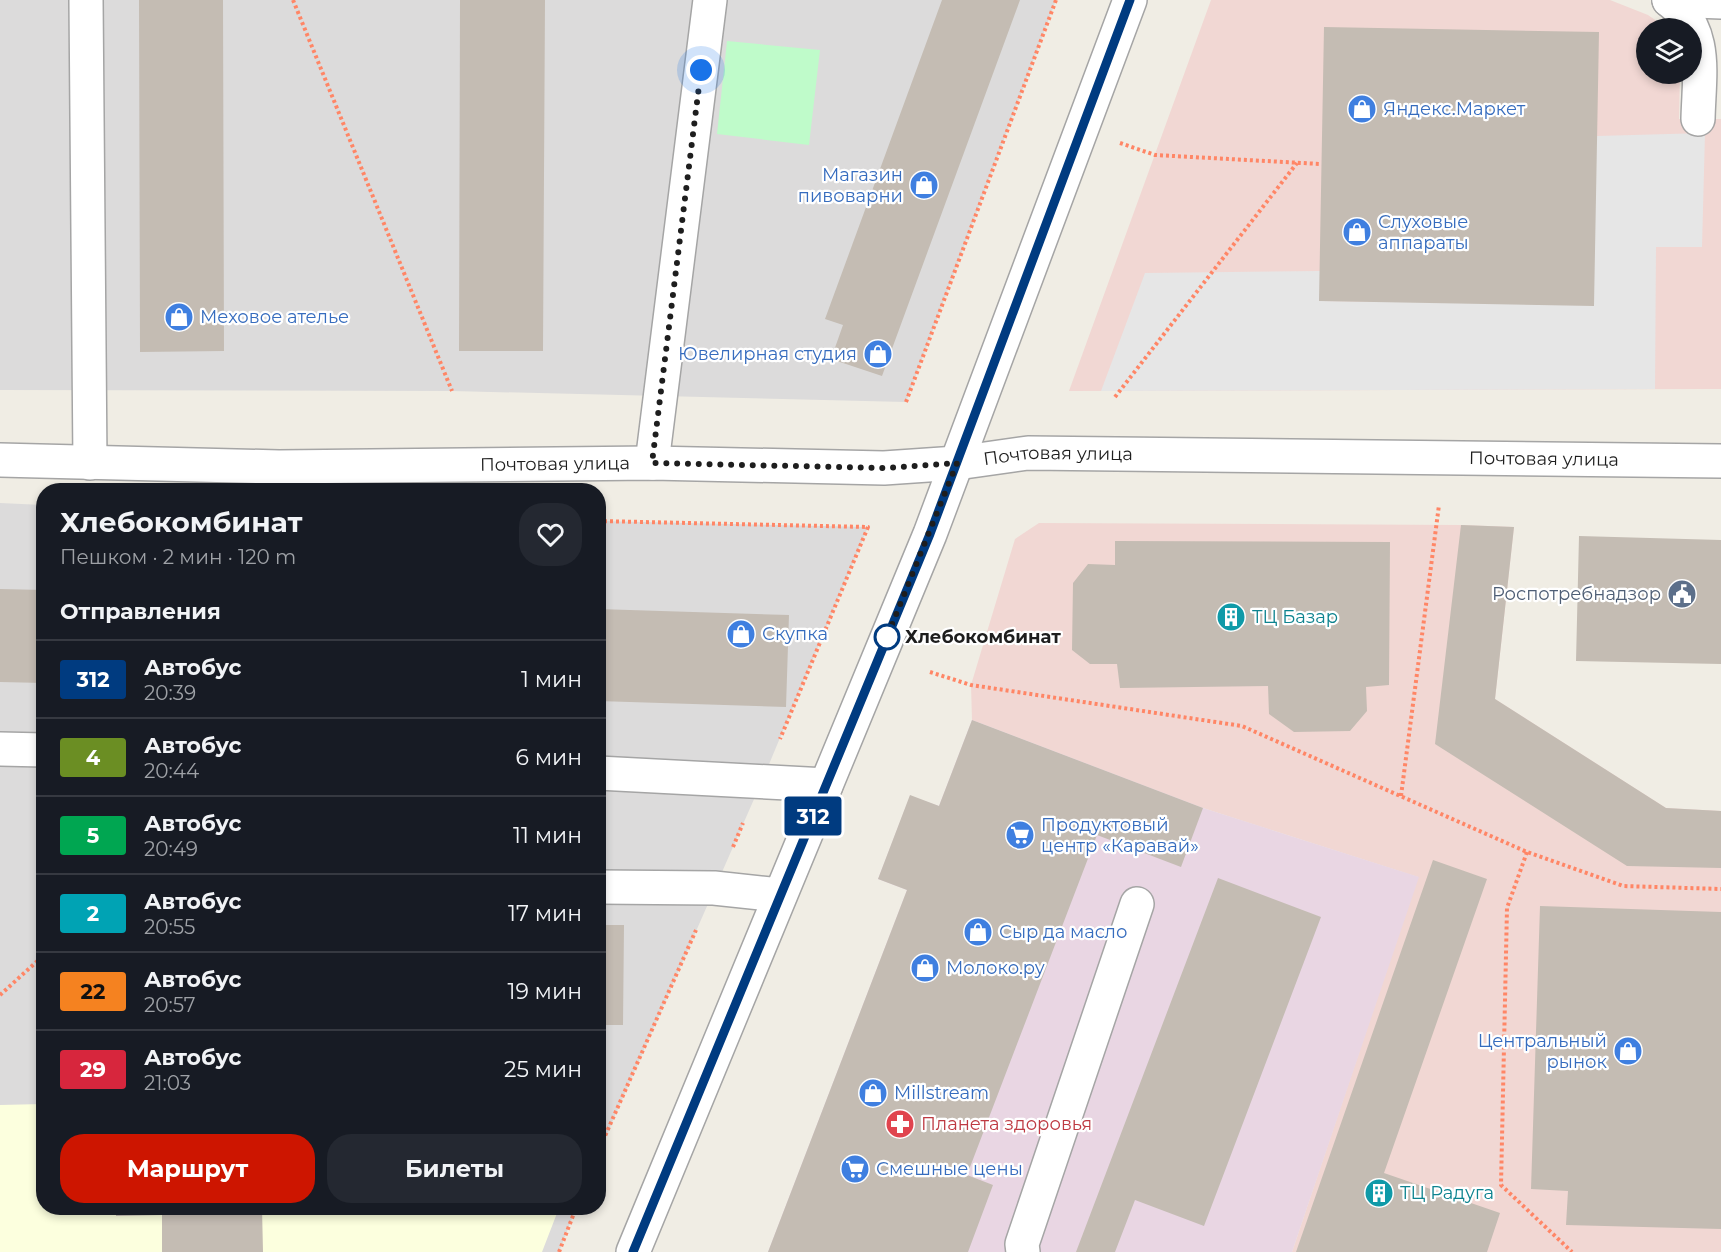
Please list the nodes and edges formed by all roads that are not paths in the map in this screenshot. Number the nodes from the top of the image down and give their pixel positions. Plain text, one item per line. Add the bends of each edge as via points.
1 (86, 0) edge
2 (710, 0) edge
3 (1130, 0) edge
4 (1721, 2) edge
5 (1698, 119) dead end
6 (0, 460) edge
7 (1721, 461) edge
8 (90, 462) junction
9 (652, 463) junction
10 (957, 463) junction
11 (0, 749) edge
12 (36, 750) edge
13 (606, 773) edge
14 (826, 785) junction
15 (606, 887) edge
16 (780, 896) junction
17 (1137, 904) dead end
18 (633, 1252) edge
19 (1023, 1252) edge

1 - 8 street
2 - 9 street
3 - 10 street
4 - 5 street via 1669,0 1687,17 1699,47
6 - 8 street, Почтовая улица
7 - 10 street, Почтовая улица via 1028,453
8 - 9 street, Почтовая улица via 279,467
9 - 10 street, Почтовая улица via 884,468
10 - 14 street
11 - 12 street
13 - 14 street
14 - 16 street
15 - 16 street via 714,888
16 - 18 street
17 - 19 street via 1022,1244

